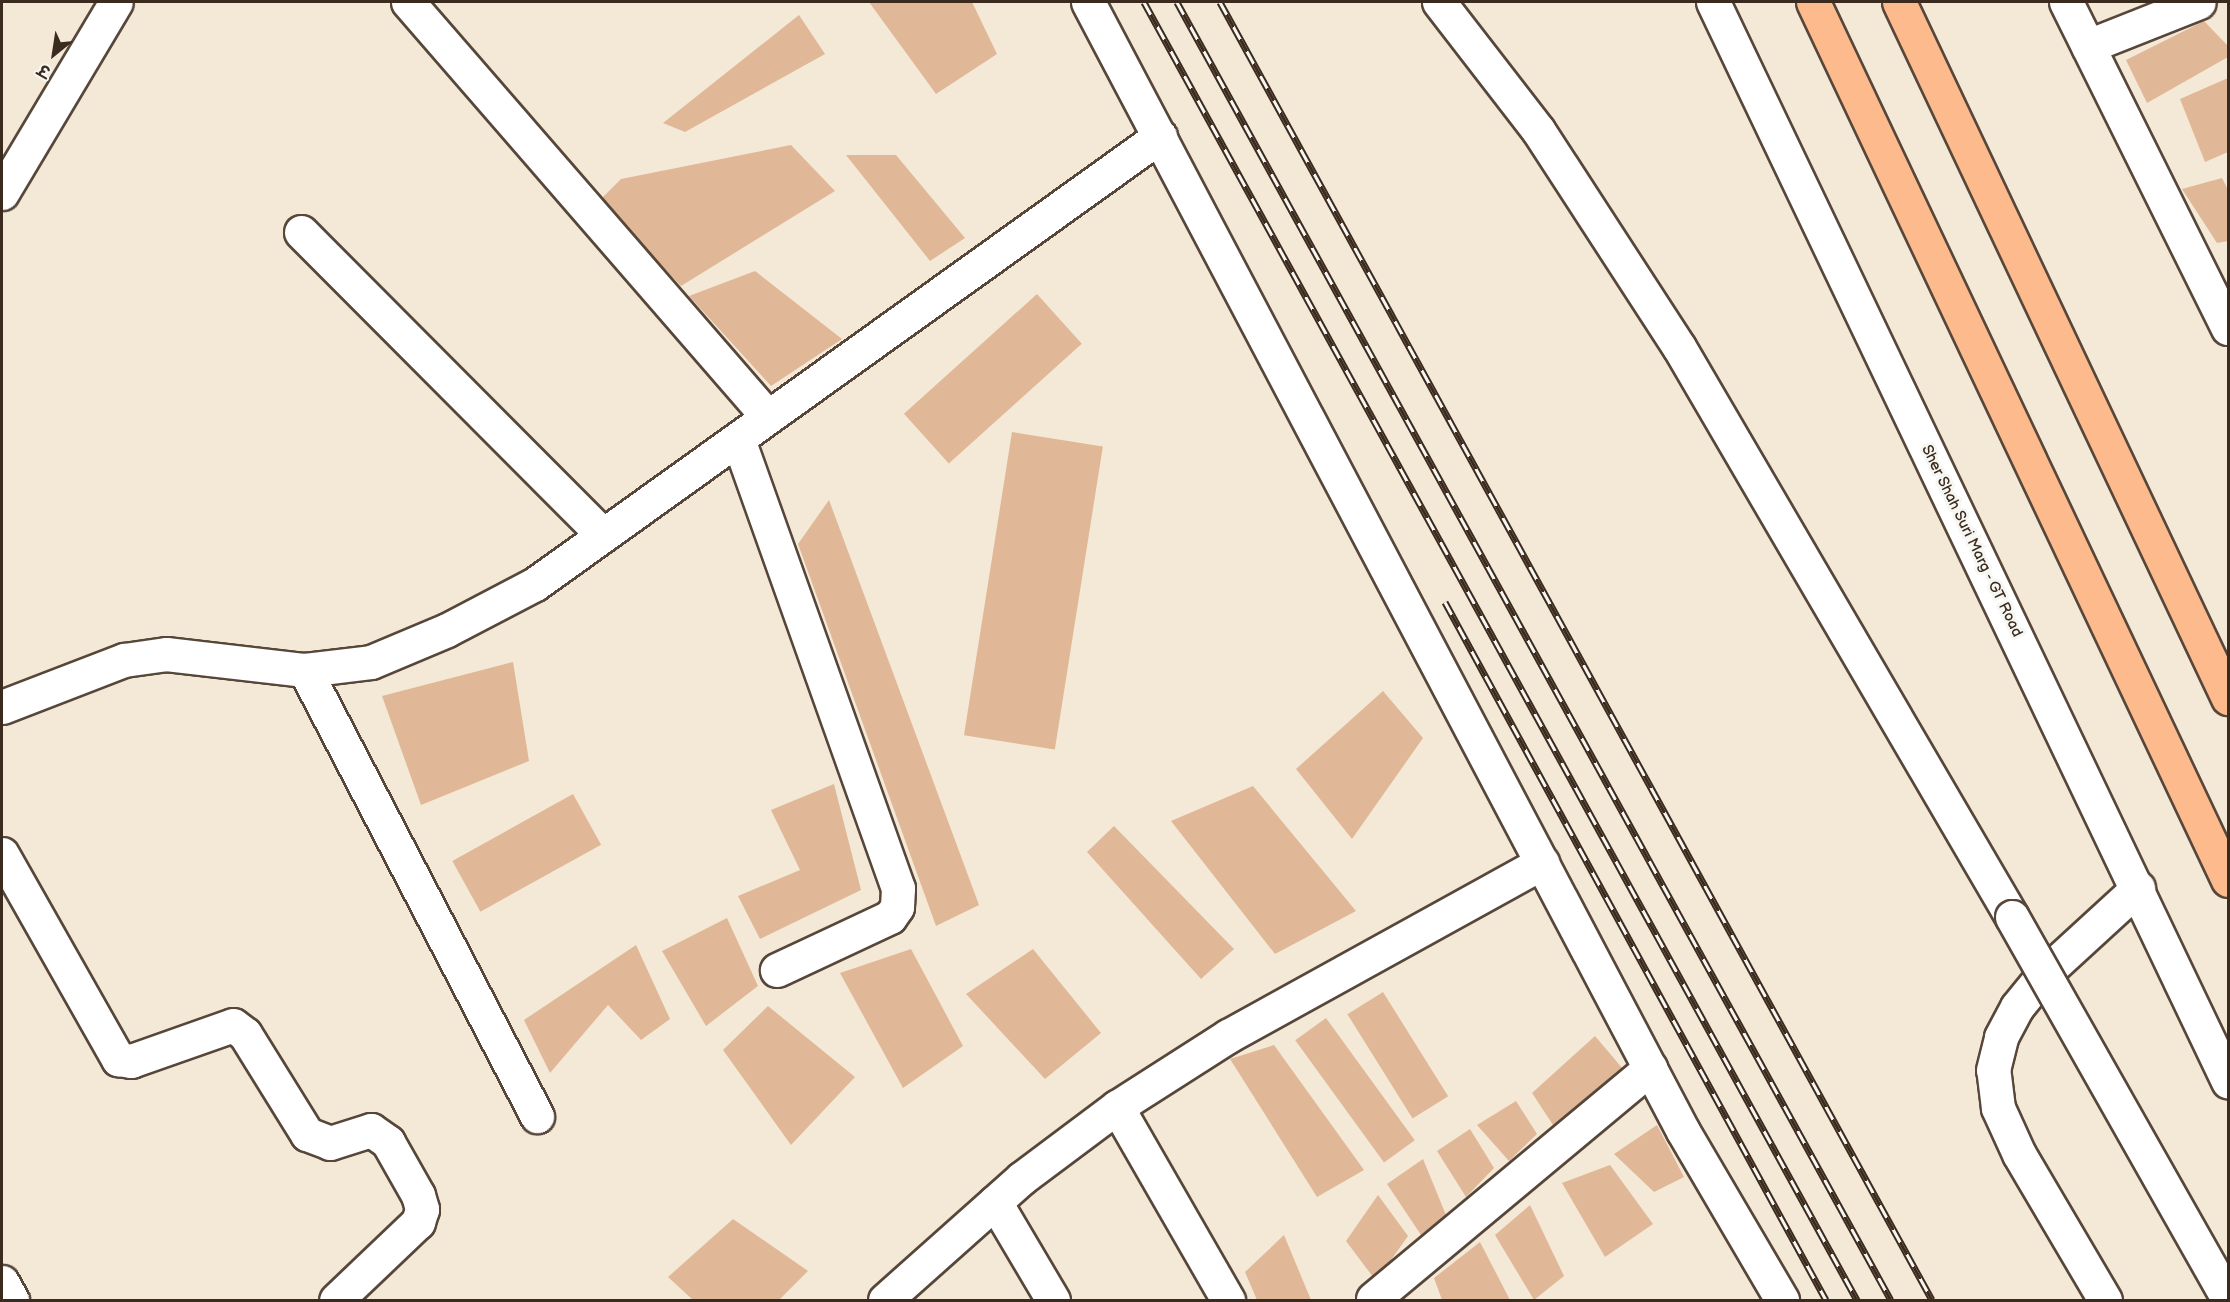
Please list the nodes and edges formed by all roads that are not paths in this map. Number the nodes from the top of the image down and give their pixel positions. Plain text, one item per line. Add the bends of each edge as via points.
1 (116, 2) edge
2 (408, 2) edge
3 (1088, 2) edge
4 (1440, 2) edge
5 (1713, 2) edge
6 (1813, 2) edge
7 (1899, 2) edge
8 (2066, 2) edge
9 (2199, 2) edge
10 (2088, 46) junction
11 (1160, 136) junction
12 (2, 193) edge
13 (301, 231) dead end
14 (2229, 328) edge
15 (768, 417) junction
16 (738, 439) junction
17 (603, 535) junction
18 (305, 669) junction
19 (2229, 698) edge
20 (2, 707) edge
21 (2, 854) edge
22 (1542, 863) junction
23 (2229, 880) edge
24 (2138, 888) junction
25 (777, 969) dead end
26 (1650, 1068) junction
27 (2229, 1081) edge
28 (1117, 1107) junction
29 (537, 1116) dead end
30 (995, 1202) junction
31 (2, 1282) edge
32 (1373, 1299) dead end
33 (2229, 1299) edge
34 (12, 1300) edge
35 (336, 1300) edge
36 (885, 1300) edge
37 (1053, 1300) edge
38 (1227, 1300) edge
39 (1782, 1300) edge
40 (2105, 1300) edge

1 - 12 street
2 - 15 street
3 - 11 street
4 - 33 street, bridge via 1538,130 1679,347 2007,907
5 - 24 street, Sher Shah Suri Marg - GT Road
6 - 23 highway
7 - 19 highway
8 - 10 street
9 - 10 street
10 - 14 street
11 - 15 street
11 - 22 street
13 - 17 street
15 - 16 street
16 - 17 street
16 - 25 street via 898,888 897,907 890,917
17 - 18 street via 535,584 447,630 371,662
18 - 20 street via 166,654 124,660
18 - 29 street
21 - 35 street via 118,1059 131,1061 233,1025 245,1034 306,1134 330,1143 371,1130 388,1142 418,1195 422,1209 418,1222
22 - 26 street
22 - 28 street via 1228,1036
24 - 27 street, Sher Shah Suri Marg - GT Road
24 - 40 street via 2036,983 2001,1037 1994,1070 1998,1108 2019,1154
26 - 32 street
26 - 39 street
28 - 30 street
28 - 38 street
30 - 36 street
30 - 37 street
31 - 34 street

